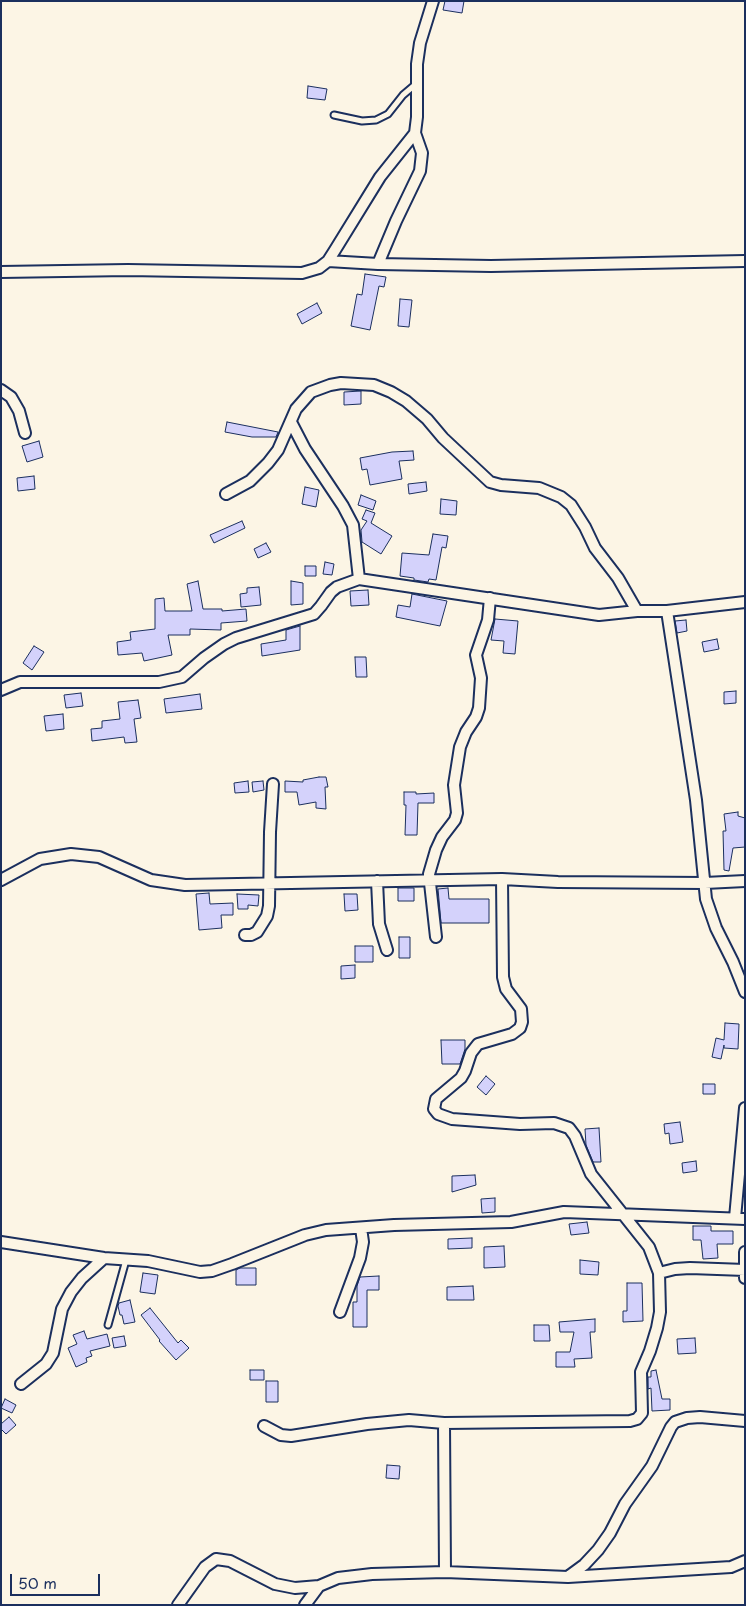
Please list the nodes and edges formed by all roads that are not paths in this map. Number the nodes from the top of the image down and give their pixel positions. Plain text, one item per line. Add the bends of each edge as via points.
1 (433, 1) edge
2 (416, 83) junction
3 (334, 116) dead end
4 (415, 133) junction
5 (328, 260) junction
6 (745, 261) edge
7 (378, 264) junction
8 (1, 272) edge
9 (1, 390) edge
10 (291, 422) junction
11 (25, 433) dead end
12 (226, 494) dead end
13 (359, 579) junction
14 (490, 598) junction
15 (745, 602) edge
16 (637, 611) junction
17 (667, 611) junction
18 (1, 690) edge
19 (273, 784) dead end
20 (1, 880) edge
21 (502, 880) junction
22 (377, 881) junction
23 (429, 881) junction
24 (745, 881) edge
25 (270, 883) junction
26 (705, 883) junction
27 (245, 936) dead end
28 (436, 937) dead end
29 (387, 950) dead end
30 (745, 992) edge
31 (745, 1108) edge
32 (624, 1213) junction
33 (740, 1219) edge
34 (360, 1228) junction
35 (1, 1242) edge
36 (745, 1252) edge
37 (104, 1258) junction
38 (127, 1260) junction
39 (745, 1270) edge
40 (659, 1273) junction
41 (745, 1278) edge
42 (340, 1312) dead end
43 (108, 1325) dead end
44 (21, 1384) dead end
45 (745, 1421) edge
46 (444, 1423) junction
47 (264, 1426) dead end
48 (745, 1561) edge
49 (444, 1572) junction
50 (568, 1576) junction
51 (319, 1586) junction
52 (178, 1605) edge
53 (305, 1605) edge

1 - 2 street via 420,43
2 - 3 lane via 388,114 376,120
2 - 4 street
4 - 5 street via 380,177
4 - 7 street via 422,153 420,171
5 - 7 street
5 - 8 street via 319,268 302,273
6 - 7 street via 491,266
9 - 11 street via 15,404
10 - 12 street via 278,450 262,471
10 - 13 street via 305,449 344,506 352,525
10 - 16 street via 296,409 311,392 330,385 374,385 391,392 427,419 490,482 540,488 571,505
13 - 14 street
13 - 18 street via 337,587 314,614 236,638 204,658 182,677 158,682 20,682
14 - 16 street via 599,615
14 - 23 street via 488,620 476,655 482,678 479,708 460,747 454,785 457,813 436,850
15 - 17 street
16 - 17 street
17 - 26 street via 696,800
19 - 25 street
20 - 25 street via 40,859 71,854 99,857 151,880 185,885
21 - 23 street
21 - 26 street
21 - 32 street via 503,977 506,989 520,1009 522,1022 512,1034 478,1044 465,1071 436,1099 434,1109 452,1119 554,1123 569,1128 591,1174
22 - 23 street
22 - 25 street
22 - 29 street via 379,924
23 - 28 street
24 - 26 street
25 - 27 street via 267,916 257,932
26 - 30 street via 710,915
31 - 33 street
32 - 33 street
32 - 34 street via 564,1212 512,1222
32 - 40 street via 649,1247
34 - 38 street via 306,1235 232,1264 200,1272
34 - 42 street via 360,1258
35 - 37 street
36 - 39 street
37 - 38 street
37 - 44 street via 71,1292 62,1309 53,1353 46,1364
38 - 43 lane
39 - 40 street via 690,1268
39 - 41 street
40 - 46 street via 660,1312 641,1372 643,1407 637,1419 630,1422
45 - 50 street via 700,1417 687,1418 670,1426 652,1466 625,1504 610,1533 584,1565
46 - 47 street via 409,1420 291,1436 281,1435
46 - 49 street
48 - 50 street via 732,1567
49 - 50 street
49 - 51 street via 354,1575
51 - 52 street via 285,1587 230,1561 216,1559 204,1567
51 - 53 street

